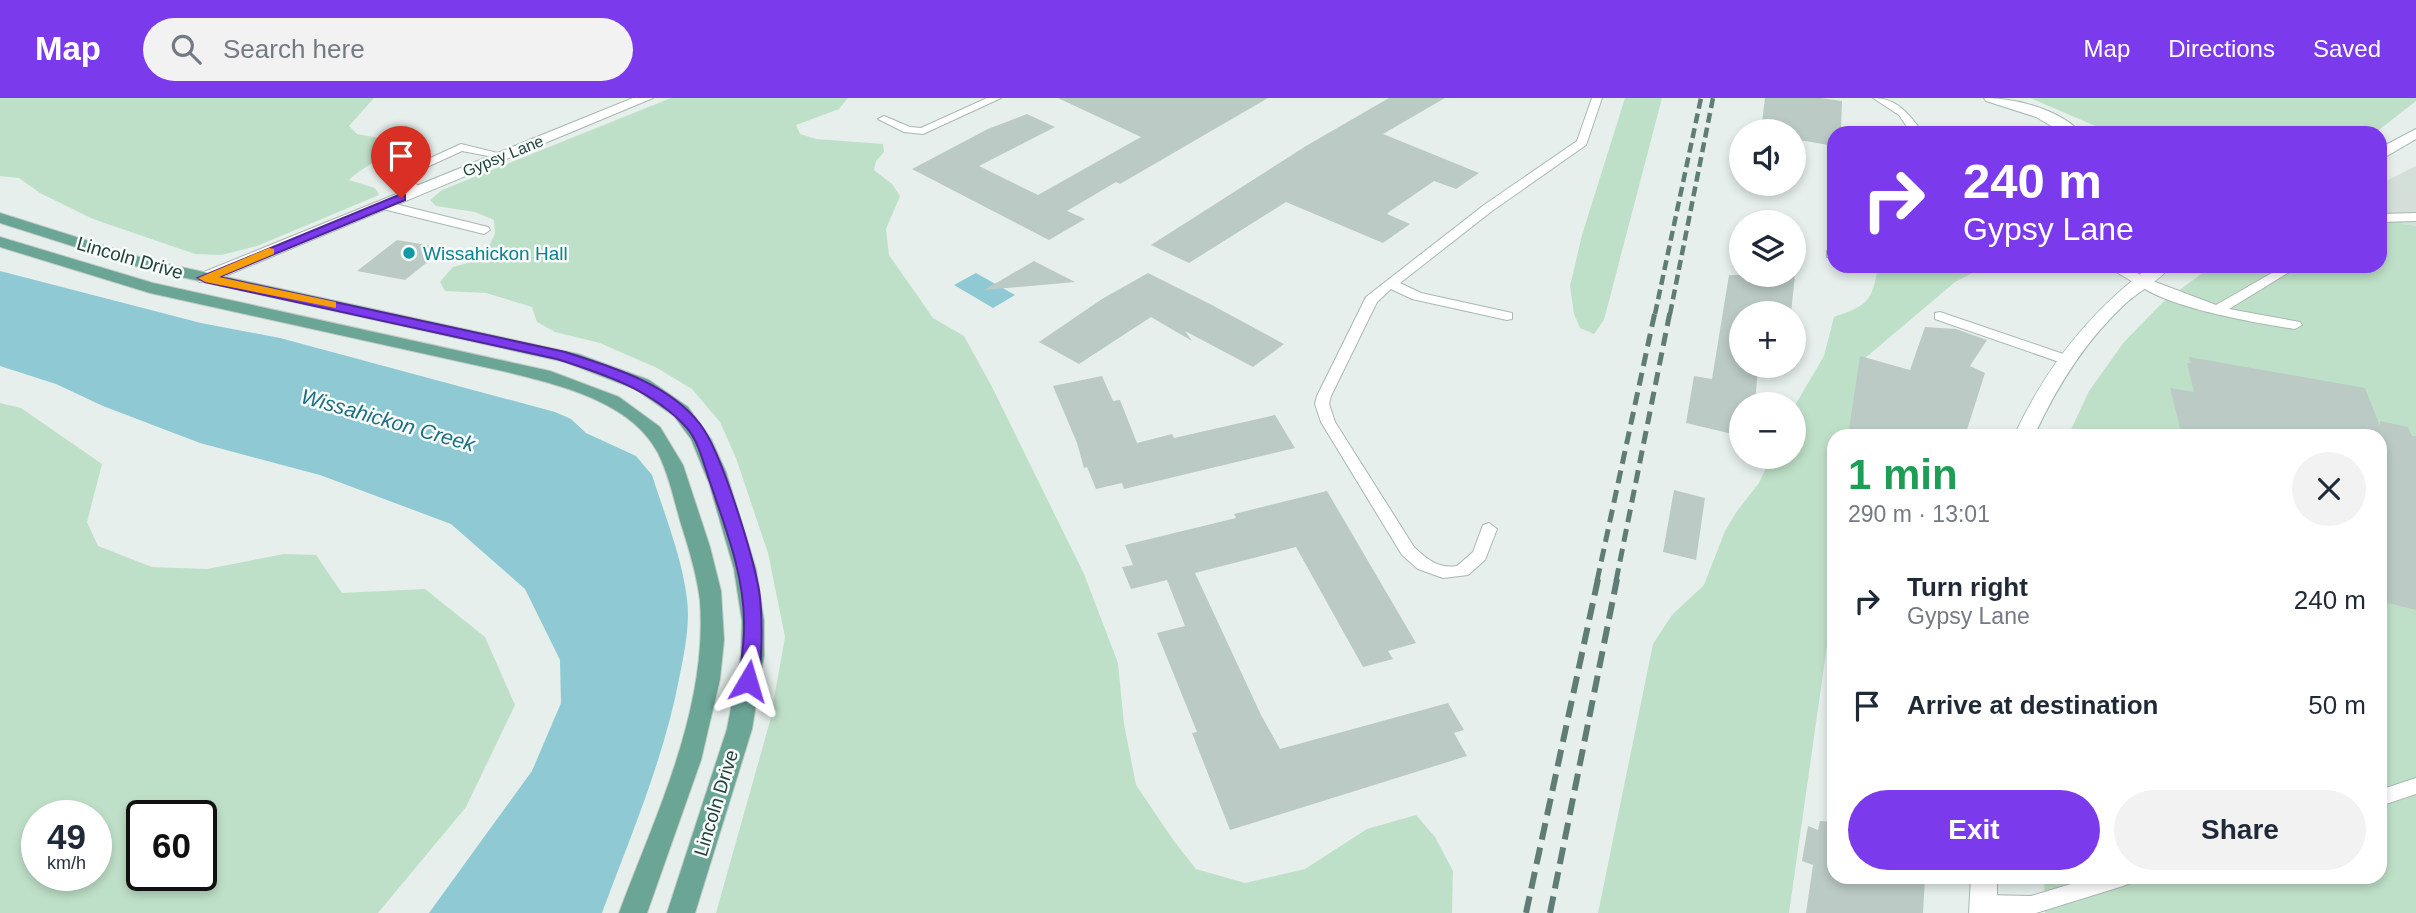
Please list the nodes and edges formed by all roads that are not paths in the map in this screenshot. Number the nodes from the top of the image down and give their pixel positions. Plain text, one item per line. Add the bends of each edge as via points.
1 (646, 98) edge
2 (996, 98) edge
3 (1597, 98) edge
4 (1878, 98) edge
5 (1991, 98) edge
6 (884, 119) dead end
7 (1912, 126) edge
8 (2062, 126) edge
9 (2416, 133) edge
10 (2387, 151) edge
11 (504, 156) junction
12 (418, 191) junction
13 (383, 205) junction
14 (2416, 216) edge
15 (0, 218) edge
16 (2387, 218) edge
17 (484, 230) dead end
18 (0, 242) edge
19 (2127, 273) edge
20 (2151, 273) edge
21 (2281, 273) edge
22 (205, 278) junction
23 (2140, 281) junction
24 (1390, 284) junction
25 (2215, 311) junction
26 (1507, 316) dead end
27 (1940, 316) dead end
28 (2295, 325) dead end
29 (2067, 360) junction
30 (2027, 429) edge
31 (1489, 529) dead end
32 (2416, 786) edge
33 (2387, 795) edge
34 (2100, 884) edge
35 (1984, 898) edge
36 (633, 913) edge
37 (681, 913) edge

1 - 11 street, Gypsy Lane
2 - 6 lane via 923,131
3 - 24 lane via 1582,143
4 - 7 lane via 1903,113
5 - 8 street
9 - 10 street
11 - 12 street, Gypsy Lane
11 - 12 lane via 461,148 397,176
12 - 13 street, Gypsy Lane
13 - 17 lane
13 - 22 street, Gypsy Lane
14 - 16 lane
15 - 22 main road, Lincoln Drive
18 - 36 main road, Lincoln Drive via 131,283 544,376 610,400 645,423 660,439 678,477 707,577 712,658 688,757
19 - 23 street
20 - 23 street
21 - 25 lane
22 - 37 main road, Lincoln Drive via 586,362 659,396 694,426 715,468 734,528 750,590 753,623 752,660 742,711
23 - 25 lane
23 - 29 street via 2108,309
24 - 26 lane via 1417,296
24 - 31 lane via 1371,300 1324,396 1324,414 1421,565 1452,572 1469,567 1480,554
25 - 28 lane
27 - 29 lane
29 - 30 street
32 - 33 lane
34 - 35 lane via 2031,905

